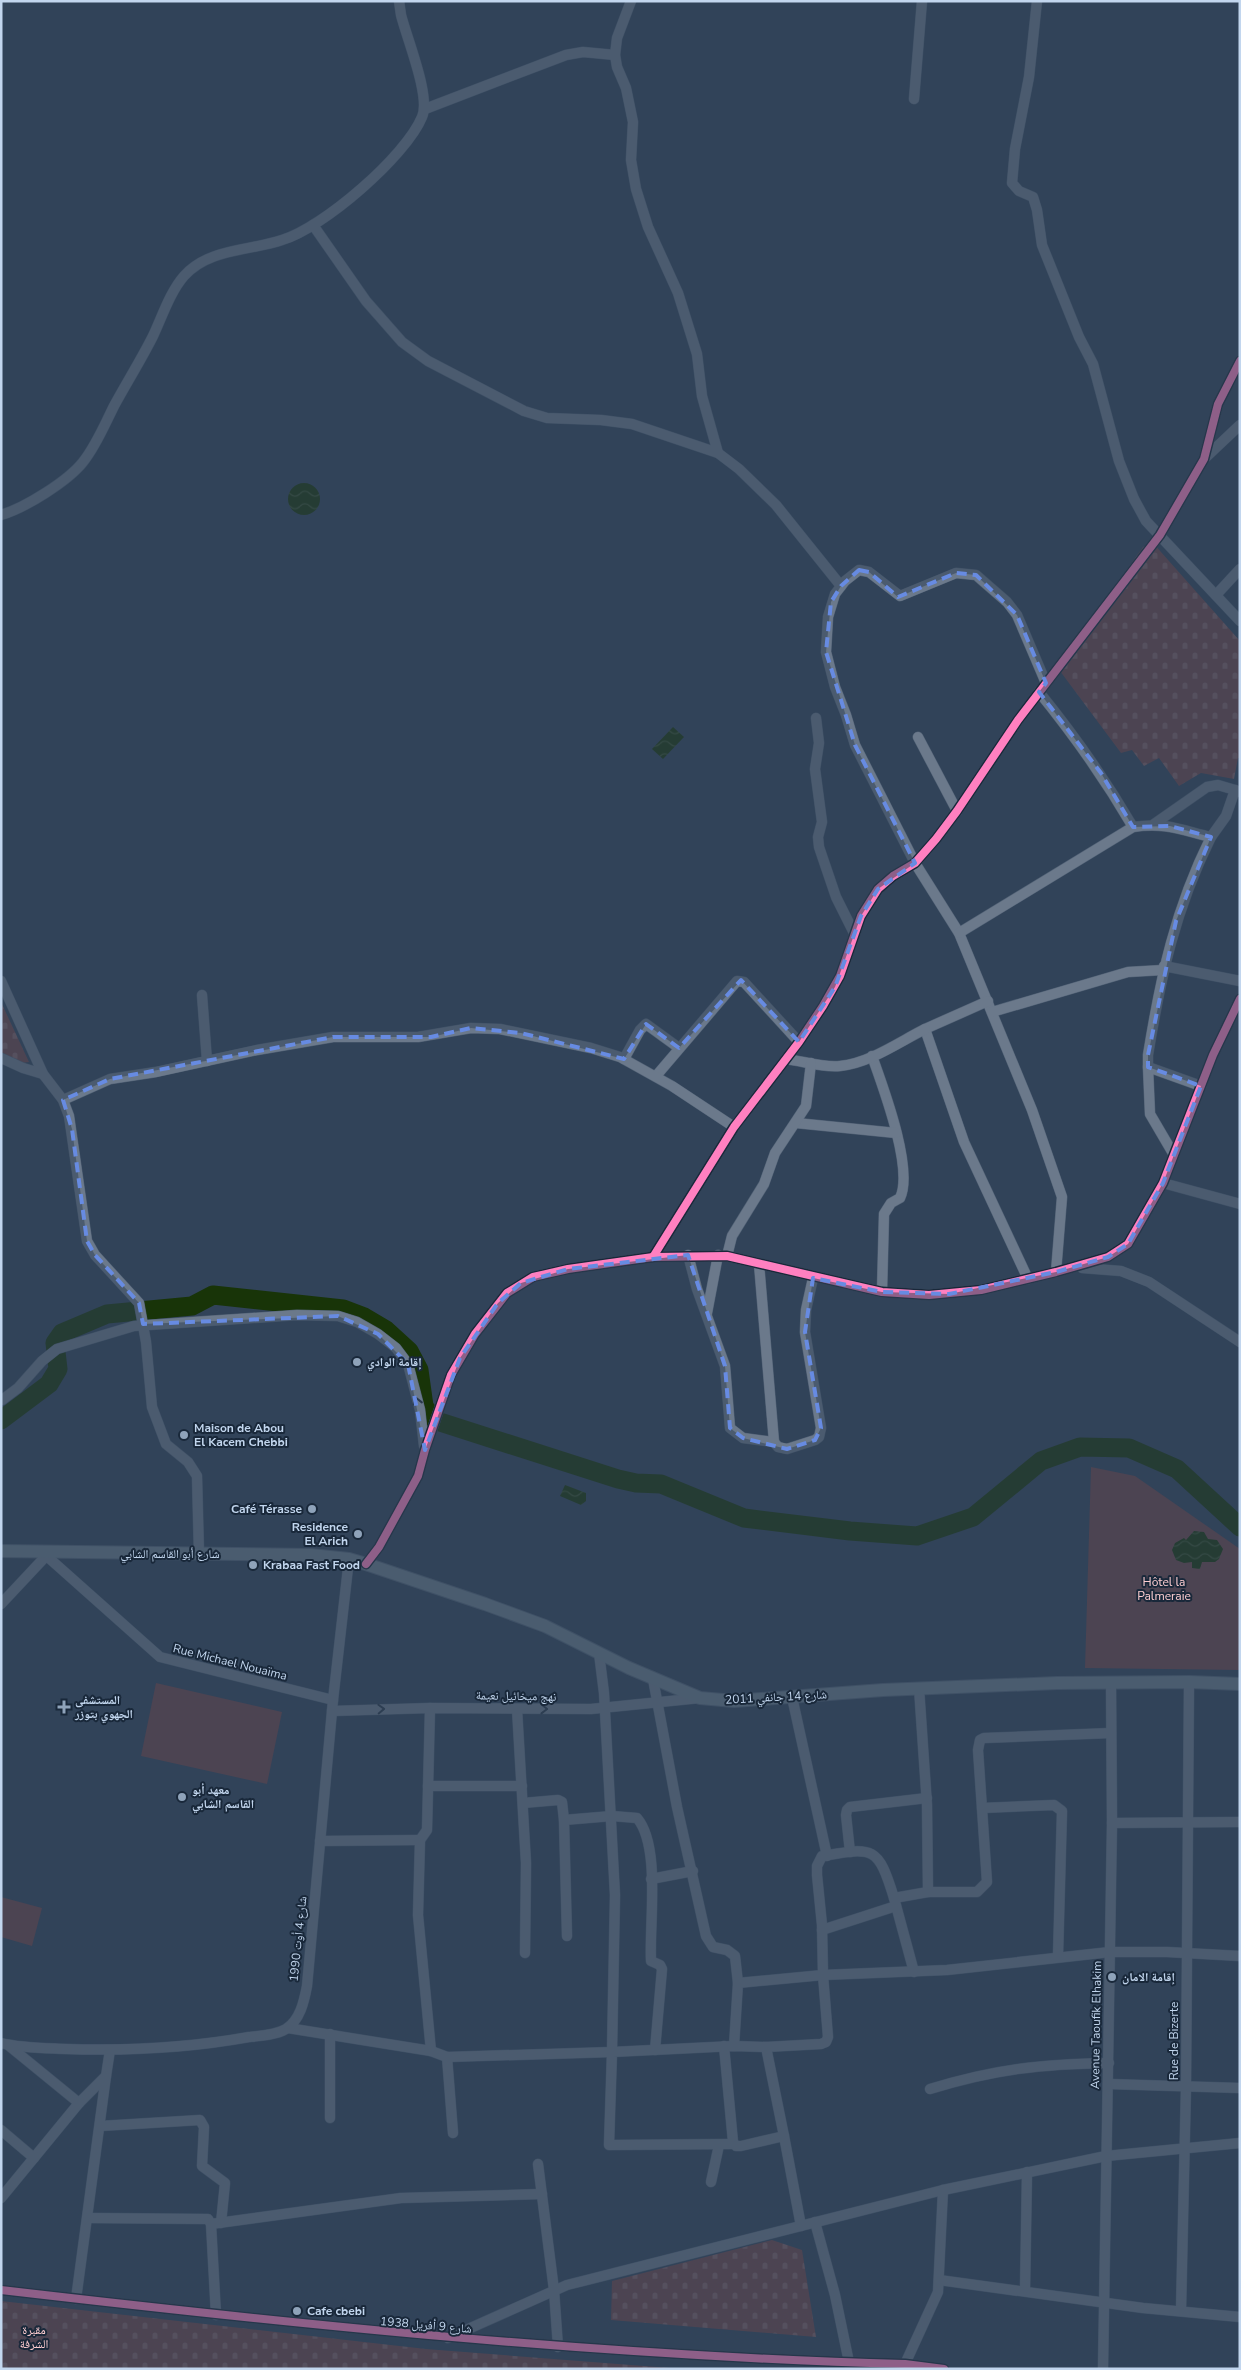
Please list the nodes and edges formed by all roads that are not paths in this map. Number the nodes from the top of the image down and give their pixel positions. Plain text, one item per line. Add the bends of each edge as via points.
1 (399, 1) edge
2 (630, 1) edge
3 (922, 1) edge
4 (1037, 1) edge
5 (615, 55) junction
6 (914, 99) dead end
7 (425, 109) junction
8 (313, 225) junction
9 (1240, 361) edge
10 (1240, 425) edge
11 (718, 453) junction
12 (1204, 459) junction
13 (1, 515) edge
14 (1160, 535) junction
15 (1240, 569) edge
16 (841, 586) junction
17 (1216, 595) junction
18 (1240, 621) edge
19 (1046, 683) junction
20 (1039, 692) junction
21 (816, 718) dead end
22 (918, 737) dead end
23 (1237, 791) edge
24 (958, 811) junction
25 (1154, 824) junction
26 (1133, 827) junction
27 (1211, 837) junction
28 (915, 862) junction
29 (854, 933) junction
30 (959, 933) junction
31 (1164, 968) junction
32 (1, 981) edge
33 (1240, 982) edge
34 (202, 995) dead end
35 (1240, 999) edge
36 (988, 1001) junction
37 (992, 1012) junction
38 (925, 1029) junction
39 (799, 1042) junction
40 (678, 1048) junction
41 (872, 1056) junction
42 (1, 1058) edge
43 (786, 1059) junction
44 (624, 1060) junction
45 (208, 1061) junction
46 (811, 1063) junction
47 (1148, 1066) junction
48 (44, 1074) junction
49 (656, 1076) junction
50 (1201, 1086) junction
51 (63, 1100) junction
52 (796, 1123) junction
53 (734, 1127) junction
54 (896, 1133) junction
55 (1174, 1155) junction
56 (1163, 1183) junction
57 (1240, 1204) edge
58 (688, 1255) junction
59 (722, 1256) junction
60 (653, 1257) junction
61 (759, 1264) junction
62 (1074, 1267) junction
63 (1056, 1272) junction
64 (814, 1278) junction
65 (1028, 1279) junction
66 (882, 1292) junction
67 (706, 1313) junction
68 (143, 1321) junction
69 (1240, 1342) edge
70 (2, 1400) edge
71 (774, 1442) junction
72 (425, 1450) junction
73 (1, 1550) edge
74 (44, 1554) junction
75 (199, 1554) junction
76 (344, 1559) junction
77 (366, 1564) junction
78 (1, 1604) edge
79 (599, 1653) junction
80 (653, 1679) junction
81 (1111, 1682) junction
82 (1189, 1682) junction
83 (1240, 1684) edge
84 (919, 1688) junction
85 (792, 1697) junction
86 (700, 1698) junction
87 (657, 1702) junction
88 (333, 1706) junction
89 (430, 1708) junction
90 (605, 1708) junction
91 (516, 1709) junction
92 (1112, 1733) junction
93 (428, 1786) junction
94 (522, 1786) junction
95 (927, 1798) junction
96 (523, 1803) junction
97 (982, 1808) junction
98 (612, 1816) junction
99 (564, 1820) junction
100 (1187, 1822) junction
101 (1240, 1822) edge
102 (1112, 1823) junction
103 (420, 1840) junction
104 (320, 1841) junction
105 (850, 1852) junction
106 (827, 1856) junction
107 (693, 1871) junction
108 (651, 1879) junction
109 (928, 1892) junction
110 (895, 1902) junction
111 (822, 1930) junction
112 (567, 1936) dead end
113 (1110, 1952) junction
114 (525, 1953) dead end
115 (1187, 1953) junction
116 (1058, 1956) junction
117 (1240, 1956) edge
118 (914, 1972) junction
119 (823, 1975) junction
120 (738, 1983) junction
121 (288, 2028) junction
122 (330, 2034) junction
123 (5, 2044) edge
124 (729, 2046) junction
125 (766, 2047) junction
126 (110, 2050) junction
127 (655, 2050) junction
128 (431, 2051) junction
129 (612, 2052) junction
130 (446, 2057) junction
131 (1109, 2063) junction
132 (106, 2076) junction
133 (1108, 2084) junction
134 (1186, 2086) junction
135 (1240, 2088) edge
136 (930, 2089) dead end
137 (79, 2103) junction
138 (330, 2118) dead end
139 (100, 2126) junction
140 (1, 2130) edge
141 (453, 2133) dead end
142 (784, 2136) junction
143 (1240, 2143) edge
144 (719, 2144) junction
145 (734, 2144) junction
146 (1184, 2148) junction
147 (1106, 2156) junction
148 (34, 2158) junction
149 (538, 2164) dead end
150 (1027, 2172) junction
151 (711, 2182) dead end
152 (943, 2190) junction
153 (542, 2194) junction
154 (1, 2198) edge
155 (88, 2218) junction
156 (815, 2222) junction
157 (216, 2223) junction
158 (801, 2226) junction
159 (939, 2280) junction
160 (1, 2290) edge
161 (554, 2290) junction
162 (1025, 2292) junction
163 (76, 2299) junction
164 (1104, 2302) junction
165 (1181, 2311) junction
166 (216, 2315) junction
167 (1240, 2316) edge
168 (446, 2338) junction
169 (558, 2347) junction
170 (904, 2364) junction
171 (850, 2366) edge
172 (939, 2368) edge
173 (944, 2369) edge
174 (1103, 2369) edge

1 - 7 street via 400,15 426,98
2 - 5 street
3 - 6 street
4 - 14 street via 1012,183 1018,191 1033,197 1038,210 1042,245 1093,364 1119,462 1146,521
5 - 7 street via 583,52 566,55
5 - 11 street via 633,122 631,160 636,189 648,227 678,293 697,354 702,396
7 - 8 street via 415,130 389,162
8 - 11 street via 366,301 402,342 428,361 524,411 547,418 632,424
8 - 13 street via 284,240 198,263 176,290 84,461 21,508
9 - 12 street via 1218,404
10 - 12 street
11 - 16 street via 776,505
12 - 14 street
14 - 17 street
14 - 19 street
15 - 17 street
16 - 19 street via 863,570 900,596 956,573 976,575 1018,614
16 - 28 street via 831,602 826,633 826,652 834,687 855,745
17 - 18 street
19 - 20 street
20 - 24 street
20 - 26 street via 1086,752
21 - 29 street via 819,743 815,769 822,822 819,847 836,897
22 - 24 street
23 - 25 street via 1218,785 1207,787
23 - 27 street via 1226,816
24 - 28 street
25 - 26 street
25 - 27 street
26 - 30 street
27 - 31 street via 1176,921
28 - 29 street via 878,889
28 - 30 street
29 - 39 street via 835,987
30 - 36 street
31 - 33 street
31 - 37 street via 1128,972
31 - 47 street
32 - 48 street
34 - 45 street
35 - 50 street
36 - 37 street
36 - 38 street
37 - 63 street via 1060,1188 1062,1206
38 - 41 street
38 - 65 street via 964,1142
39 - 40 street via 741,980
39 - 43 street
40 - 44 street via 646,1024
40 - 49 street
41 - 46 street via 840,1066
41 - 54 street
42 - 48 street
43 - 46 street
43 - 53 street
44 - 45 street via 592,1048 521,1033 471,1028 431,1037 333,1038
44 - 49 street
45 - 51 street via 110,1079
46 - 52 street via 807,1101
47 - 50 street
47 - 55 street via 1150,1114
48 - 51 street
49 - 53 street
50 - 55 street
51 - 68 street via 74,1137 87,1241 95,1256 139,1303
52 - 54 street
52 - 59 street via 775,1153 764,1184
53 - 60 street
54 - 66 street via 903,1190 900,1198 886,1208 884,1214
55 - 56 street
56 - 57 street
56 - 62 street via 1128,1244 1108,1257
58 - 59 street
58 - 60 street
58 - 67 street
59 - 61 street
59 - 67 street
60 - 72 street via 549,1272 521,1283 498,1303 451,1375
61 - 64 street
61 - 71 street
62 - 63 street
62 - 69 street via 1121,1272 1149,1282
63 - 65 street
64 - 66 street
64 - 71 street via 806,1310 805,1332 821,1428 819,1437 787,1449 778,1447
65 - 66 street via 950,1294
67 - 71 street via 725,1366 730,1428 743,1438
68 - 70 street via 57,1348
72 -> 68 street via 420,1410 408,1364 396,1348 358,1322 338,1316 297,1315
68 - 75 street via 152,1406 166,1444 188,1462 197,1476
72 - 77 street via 415,1483
73 - 74 main road, شارع أبو القاسم الشابي
74 - 75 main road, شارع أبو القاسم الشابي
74 - 78 street
74 - 88 street, Rue Michael Nouaïma via 160,1657
75 - 76 main road, شارع أبو القاسم الشابي via 311,1555
76 - 77 main road, شارع 14 جانفي 2011
76 - 88 street, شارع 4 أوت 1990
77 - 79 main road, شارع 14 جانفي 2011 via 545,1626
79 - 80 main road, شارع 14 جانفي 2011
79 - 90 street
80 - 86 main road, شارع 14 جانفي 2011
80 - 87 street
81 - 82 main road, شارع 14 جانفي 2011
81 - 84 main road, شارع 14 جانفي 2011
81 - 92 street, Avenue Taoufik Elhakim
82 - 83 main road, شارع 14 جانفي 2011
82 - 100 street, Rue de Bizerte
84 - 85 main road, شارع 14 جانفي 2011
84 - 95 street
85 - 86 main road, شارع 14 جانفي 2011 via 734,1701
85 - 106 street
86 - 87 street, نهج ميخائيل نعيمة
87 - 90 street, نهج ميخائيل نعيمة
87 - 107 street
88 -> 89 street, نهج ميخائيل نعيمة
88 - 104 street, شارع 4 أوت 1990
89 - 91 street, نهج ميخائيل نعيمة
89 - 93 street
91 -> 90 street, نهج ميخائيل نعيمة
90 - 98 street
91 - 94 street
92 - 97 street via 980,1740
92 - 102 street, Avenue Taoufik Elhakim
93 - 94 street
93 - 103 street via 426,1830
94 - 96 street
95 - 105 street via 850,1807 846,1815
95 - 109 street
96 - 99 street via 558,1800 562,1802
96 - 114 street
97 - 109 street via 987,1873 984,1887 972,1892
97 - 116 street via 1054,1805 1062,1811
98 - 99 street
98 - 108 street via 630,1816 643,1826 647,1833
98 - 129 street via 615,1895
99 - 112 street
100 - 101 street
100 - 102 street
100 - 115 street, Rue de Bizerte
102 - 113 street, Avenue Taoufik Elhakim
103 - 104 street
103 - 128 street via 418,1915
104 - 121 street, شارع 4 أوت 1990 via 305,1998 298,2016
105 - 106 street
105 - 110 street via 866,1851 882,1863
106 - 111 street via 822,1856 817,1866
107 - 108 street
107 - 120 street via 706,1936 713,1947 727,1950 735,1956
108 - 127 street via 651,1958 662,1969
109 - 110 street
110 - 111 street
110 - 118 street
111 - 119 street
113 - 115 street
113 - 116 street
113 - 131 street, Avenue Taoufik Elhakim
115 - 117 street
115 - 134 street, Rue de Bizerte
116 - 118 street
118 - 119 street
119 - 120 street
119 - 125 street via 826,2042
120 - 124 street
121 - 122 street
121 - 126 street via 234,2040
122 - 128 street
122 - 138 street
123 - 126 street
123 - 137 street
124 - 125 street
124 - 127 street
124 - 145 street via 726,2085
125 - 142 street
126 - 132 street
127 - 129 street
128 - 130 street
129 - 130 street
129 - 144 street via 609,2145
130 - 141 street
131 - 133 street, Avenue Taoufik Elhakim
131 - 136 street via 1052,2064 999,2070
132 - 137 street
132 - 139 street
133 - 134 street
133 - 147 street, Avenue Taoufik Elhakim
134 - 135 street
134 - 146 street, Rue de Bizerte
137 - 148 street
139 - 155 street
139 - 157 street via 200,2120 204,2127 202,2166 225,2183
140 - 148 street
142 - 145 street via 741,2146
142 - 158 street
143 - 146 street
144 - 145 street
144 - 151 street
146 - 147 street
146 - 165 street, Rue de Bizerte
147 - 150 street
147 - 164 street, Avenue Taoufik Elhakim
148 - 154 street
149 - 153 street
150 - 152 street
150 - 162 street
152 - 156 street
152 - 159 street
153 - 157 street via 394,2199
153 - 161 street
155 - 157 street via 200,2217
155 - 163 street
156 - 158 street
156 - 171 street
157 - 166 street
158 - 161 street
159 - 162 street
159 - 170 street via 938,2292
160 - 163 street, شارع 9 أفريل 1938
161 - 168 street
161 - 169 street
162 - 164 street
163 - 166 street, شارع 9 أفريل 1938
164 - 165 street
164 - 174 street, Avenue Taoufik Elhakim
165 - 167 street
166 - 168 street, شارع 9 أفريل 1938
168 - 169 street, شارع 9 أفريل 1938
169 - 171 street, شارع 9 أفريل 1938
170 - 171 street, شارع 9 أفريل 1938
170 - 172 street, شارع 9 أفريل 1938
172 - 173 street, شارع 9 أفريل 1938

